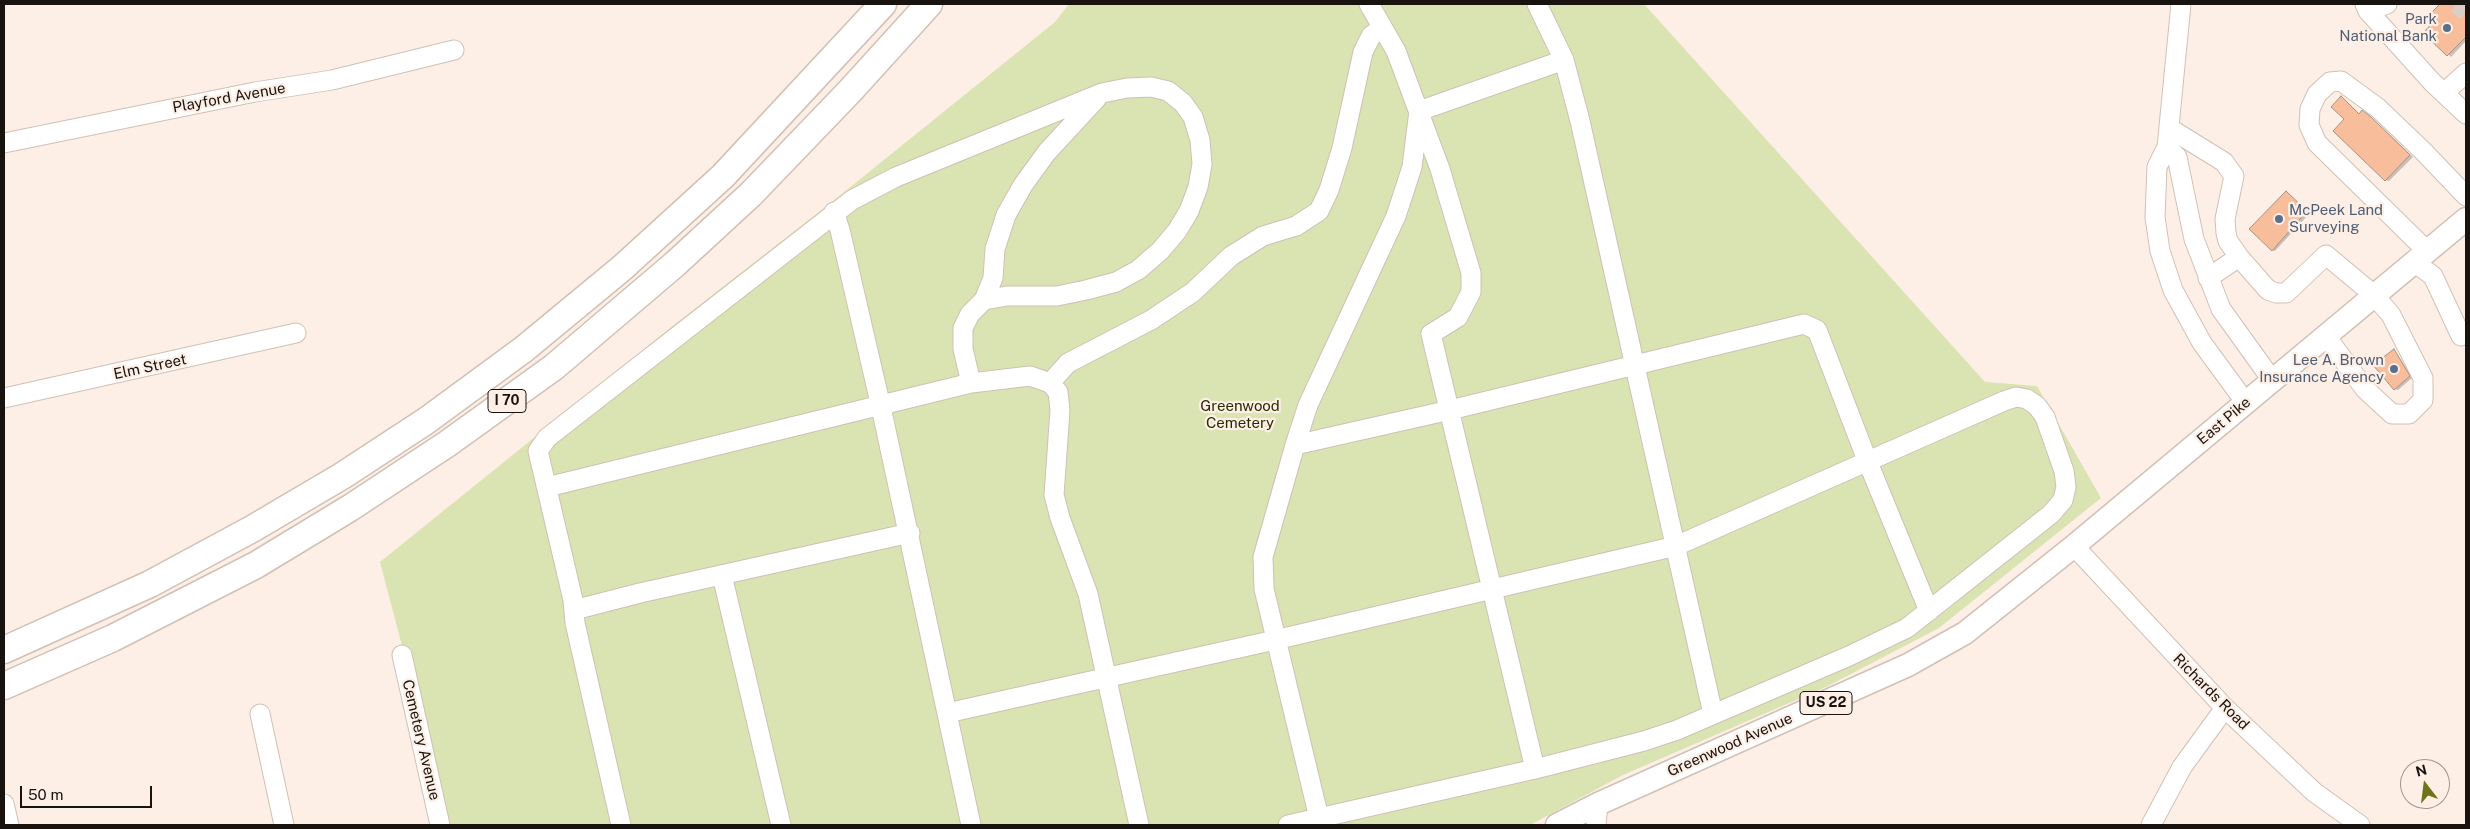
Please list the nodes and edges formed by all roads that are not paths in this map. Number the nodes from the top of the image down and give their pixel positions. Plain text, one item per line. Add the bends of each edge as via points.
1 (884, 4) edge
2 (929, 4) edge
3 (1369, 4) edge
4 (1536, 4) edge
5 (2181, 4) edge
6 (2387, 4) edge
7 (2367, 8) edge
8 (1382, 28) junction
9 (454, 50) dead end
10 (1564, 60) junction
11 (2466, 73) edge
12 (1102, 93) junction
13 (2444, 93) junction
14 (1419, 111) junction
15 (2466, 114) edge
16 (2169, 128) junction
17 (4, 142) edge
18 (2167, 147) junction
19 (1412, 168) junction
20 (1440, 169) junction
21 (2466, 196) edge
22 (834, 212) junction
23 (2466, 219) edge
24 (2421, 256) junction
25 (2239, 258) junction
26 (2208, 278) junction
27 (2374, 295) junction
28 (984, 300) junction
29 (296, 333) dead end
30 (2466, 333) edge
31 (2325, 335) junction
32 (1633, 365) junction
33 (2272, 380) junction
34 (971, 383) junction
35 (1050, 383) junction
36 (4, 398) edge
37 (2246, 403) junction
38 (882, 407) junction
39 (1450, 410) junction
40 (1295, 445) junction
41 (1867, 460) junction
42 (547, 488) junction
43 (910, 533) junction
44 (1676, 546) junction
45 (2074, 546) junction
46 (722, 575) junction
47 (1493, 589) junction
48 (574, 610) junction
49 (1930, 610) junction
50 (1275, 640) junction
51 (4, 650) edge
52 (402, 655) dead end
53 (1106, 678) junction
54 (4, 686) edge
55 (2225, 708) junction
56 (947, 713) junction
57 (260, 714) dead end
58 (1713, 714) junction
59 (1535, 769) junction
60 (4, 804) edge
61 (1597, 814) edge
62 (1319, 818) junction
63 (9, 825) edge
64 (284, 825) edge
65 (440, 825) edge
66 (621, 825) edge
67 (781, 825) edge
68 (971, 825) edge
69 (1139, 825) edge
70 (1288, 825) edge
71 (1557, 825) edge
72 (2150, 825) edge
73 (2360, 825) edge

1 - 51 highway, I 70 via 723,176 622,268 508,360 342,476 252,529 150,584
2 - 54 highway, I 70 via 750,194 554,367 447,444 256,565 113,638
3 - 8 street
4 - 10 street
5 - 16 street
6 - 7 street
7 - 13 street
8 - 14 street via 1396,51
8 - 35 street via 1371,36 1363,52 1342,148 1319,211 1296,226 1263,236 1231,256 1193,292 1151,320 1068,363
9 - 17 street, Playford Avenue via 332,80 255,92
10 - 14 street
10 - 32 street
11 - 13 street
12 - 22 street via 896,177
12 - 28 street via 1047,152 1006,215 995,249 993,278
12 - 28 street via 1151,87 1168,91 1183,103 1200,140 1202,164 1189,211 1160,251 1138,270 1116,282 1057,296 1007,296
13 - 15 street
14 - 19 street
14 - 20 street
16 - 18 street
16 - 25 street via 2224,162 2234,176 2225,219 2228,241
18 - 26 street via 2177,157 2194,239
18 - 37 street via 2157,167 2154,190 2160,251 2173,290 2202,343
19 - 20 street
19 - 40 street via 1396,216 1308,406
20 - 39 street via 1470,273 1471,292 1458,317 1431,334
21 - 24 street via 2378,108 2341,81 2330,82 2317,94 2310,109 2310,126 2317,143
22 - 38 street
22 - 42 street via 547,438 538,451
23 - 24 main road, East Pike / US 22
24 - 27 main road, East Pike / US 22
24 - 30 street via 2461,336
25 - 26 street
25 - 27 street via 2268,290 2286,293 2326,255
26 - 33 street via 2221,309
27 - 31 main road, East Pike / US 22
27 - 31 street via 2391,315 2423,378 2424,400 2409,414 2392,414 2365,389
28 - 34 street via 970,314 963,328 963,349
29 - 36 street, Elm Street
31 - 33 main road, East Pike / US 22
32 - 39 street
32 - 41 street via 1804,324 1817,330
32 - 44 street
33 - 37 main road, East Pike / US 22
34 - 35 street via 1030,376
34 - 38 street
35 - 53 street via 1058,392 1060,410 1054,495 1088,594
37 - 45 main road, East Pike / US 22
38 - 42 street
38 - 43 street
39 - 40 street
39 - 47 street
40 - 50 street via 1263,557 1264,590
41 - 44 street
41 - 49 street
41 - 49 street via 2016,397 2037,406 2050,426 2064,471 2066,487 2063,500 2051,514
42 - 48 street
43 - 46 street
43 - 56 street
44 - 47 street
44 - 58 street
45 - 55 street, Richards Road
45 - 61 main road, Greenwood Avenue / US 22 via 1965,633 1908,665
46 - 48 street
46 - 67 street
47 - 50 street
47 - 59 street
48 - 66 street via 574,623
49 - 58 street via 1908,628
50 - 53 street
50 - 62 street
52 - 65 street, Cemetery Avenue
53 - 56 street
53 - 69 street
55 - 72 street via 2182,767
55 - 73 street, Richards Road via 2314,792
56 - 68 street
57 - 64 street
58 - 59 street via 1677,730
59 - 62 street
60 - 63 street
61 - 71 main road, Greenwood Avenue / US 22
62 - 70 street

